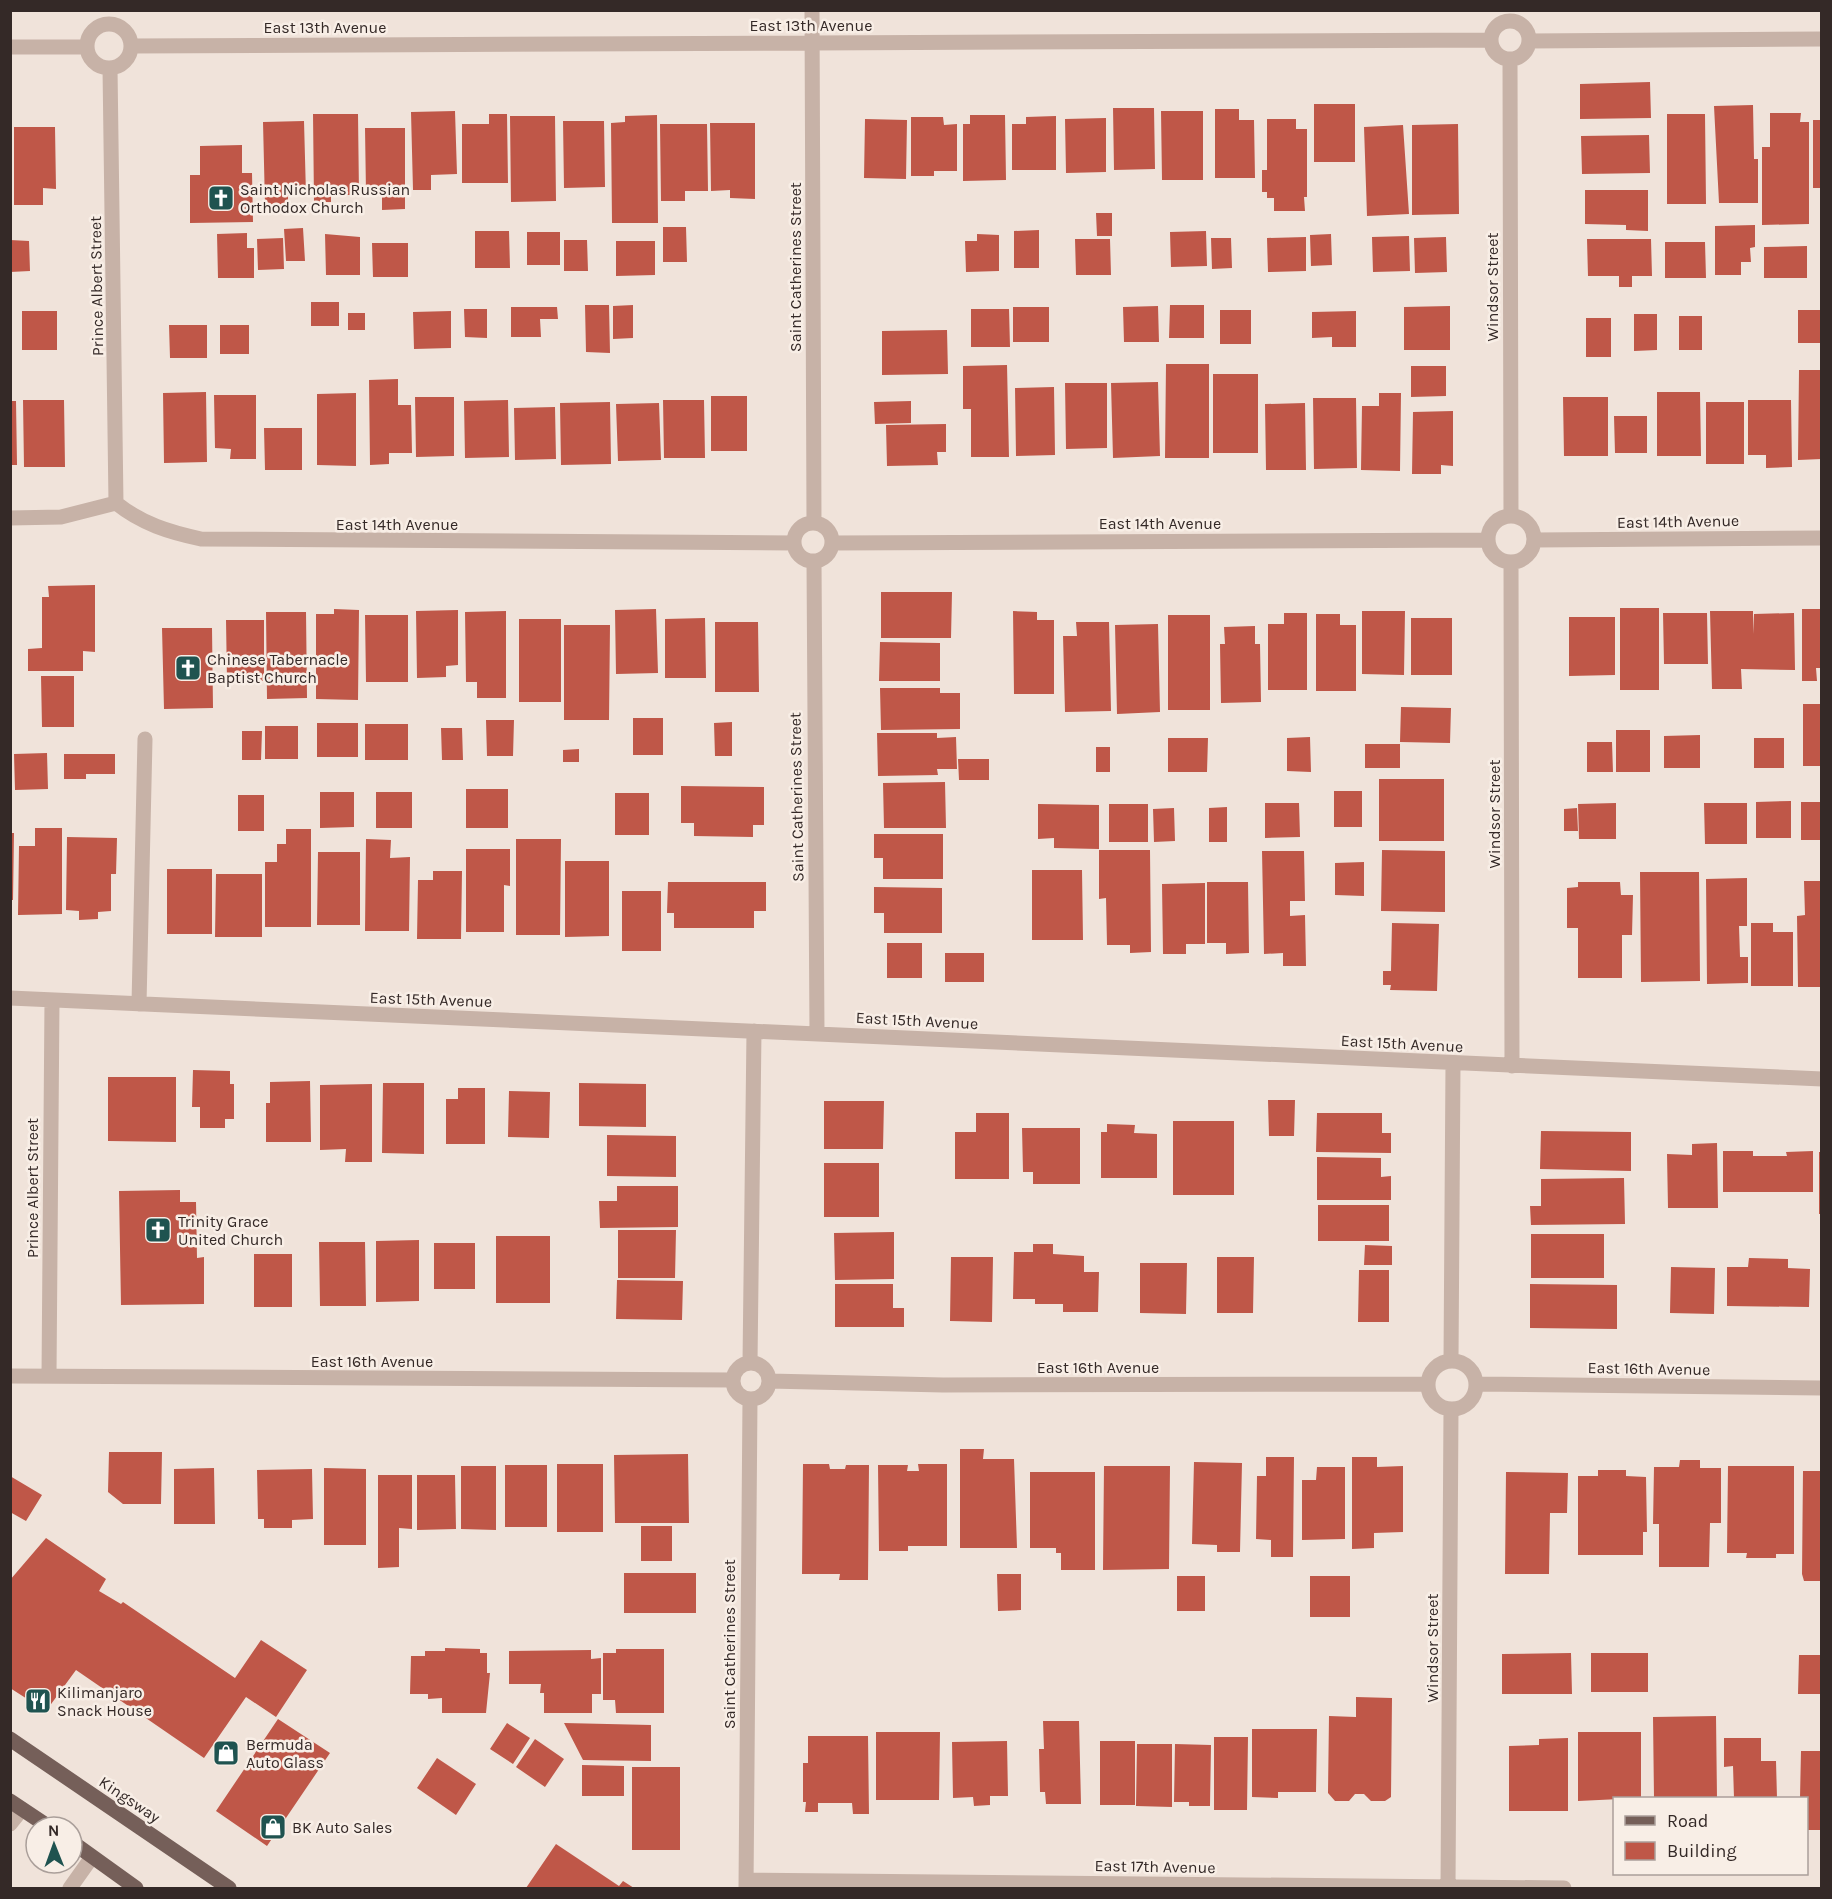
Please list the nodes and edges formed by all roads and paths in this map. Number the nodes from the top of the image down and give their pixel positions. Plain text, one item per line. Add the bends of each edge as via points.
1 (812, 10) edge
2 (1510, 16) edge
3 (110, 17) edge
4 (1821, 39) edge
5 (1491, 40) junction
6 (1529, 41) junction
7 (812, 43) junction
8 (131, 46) junction
9 (10, 47) edge
10 (86, 47) junction
11 (1510, 59) junction
12 (110, 68) junction
13 (116, 503) junction
14 (1511, 516) junction
15 (10, 518) edge
16 (814, 523) junction
17 (1821, 538) edge
18 (1488, 540) junction
19 (1534, 540) junction
20 (794, 543) junction
21 (832, 543) junction
22 (814, 561) junction
23 (1511, 562) junction
24 (145, 739) dead end
25 (10, 998) edge
26 (52, 1000) junction
27 (139, 1004) junction
28 (754, 1030) junction
29 (817, 1033) junction
30 (1453, 1063) junction
31 (1512, 1066) junction
32 (1821, 1079) edge
33 (1451, 1360) junction
34 (750, 1363) junction
35 (10, 1376) edge
36 (49, 1376) junction
37 (732, 1380) junction
38 (769, 1381) junction
39 (1428, 1384) junction
40 (1476, 1384) junction
41 (1821, 1388) edge
42 (750, 1399) junction
43 (1451, 1409) junction
44 (10, 1739) edge
45 (16, 1805) edge
46 (31, 1815) edge
47 (10, 1824) edge
48 (84, 1851) edge
49 (92, 1857) junction
50 (746, 1884) edge
51 (70, 1888) edge
52 (136, 1888) edge
53 (229, 1888) edge
54 (1448, 1888) edge
55 (1564, 1888) edge

1 - 7 street, Saint Catherines Street
2 - 5 street via 1499,25
2 - 6 street via 1521,25
3 - 8 street via 123,28
3 - 10 street via 87,39
4 - 6 street
5 - 7 street, East 13th Avenue
5 - 11 street via 1495,51
6 - 11 street via 1525,51
7 - 8 street, East 13th Avenue
7 - 16 street, Saint Catherines Street
8 - 12 street via 128,59
9 - 10 street
10 - 12 street via 91,60
11 - 14 street, Windsor Street
12 - 13 street, Prince Albert Street
13 - 15 street via 61,517
13 - 20 street, East 14th Avenue via 150,525 201,539
14 - 18 street via 1495,524
14 - 19 street via 1528,523
16 - 20 street via 799,529
16 - 21 street via 827,529
17 - 19 street, East 14th Avenue
18 - 21 street, East 14th Avenue
18 - 23 street via 1496,556
19 - 23 street via 1527,555
20 - 22 street via 800,556
21 - 22 street via 827,556
22 - 29 street, Saint Catherines Street
23 - 31 street, Windsor Street
24 - 27 street
25 - 26 street, East 15th Avenue
26 - 27 street, East 15th Avenue
26 - 36 street, Prince Albert Street
27 - 28 street, East 15th Avenue
28 - 29 street, East 15th Avenue
28 - 34 street
29 - 30 street, East 15th Avenue
30 - 31 street, East 15th Avenue
30 - 33 street
31 - 32 street, East 15th Avenue
33 - 39 street via 1432,1370
33 - 40 street via 1471,1370
34 - 37 street via 736,1370
34 - 38 street via 761,1366
35 - 36 street, East 16th Avenue
36 - 37 street, East 16th Avenue
37 - 42 street via 736,1391
38 - 39 street, East 16th Avenue via 943,1385
38 - 42 street via 761,1396
39 - 43 street via 1437,1404
40 - 41 street, East 16th Avenue
40 - 43 street via 1471,1399
42 - 50 street, Saint Catherines Street
43 - 54 street, Windsor Street
44 - 53 main road, Kingsway
45 - 46 main road
45 - 47 street
48 - 49 main road
49 - 51 street
49 - 52 main road
50 - 54 street, East 17th Avenue
54 - 55 street, East 17th Avenue

